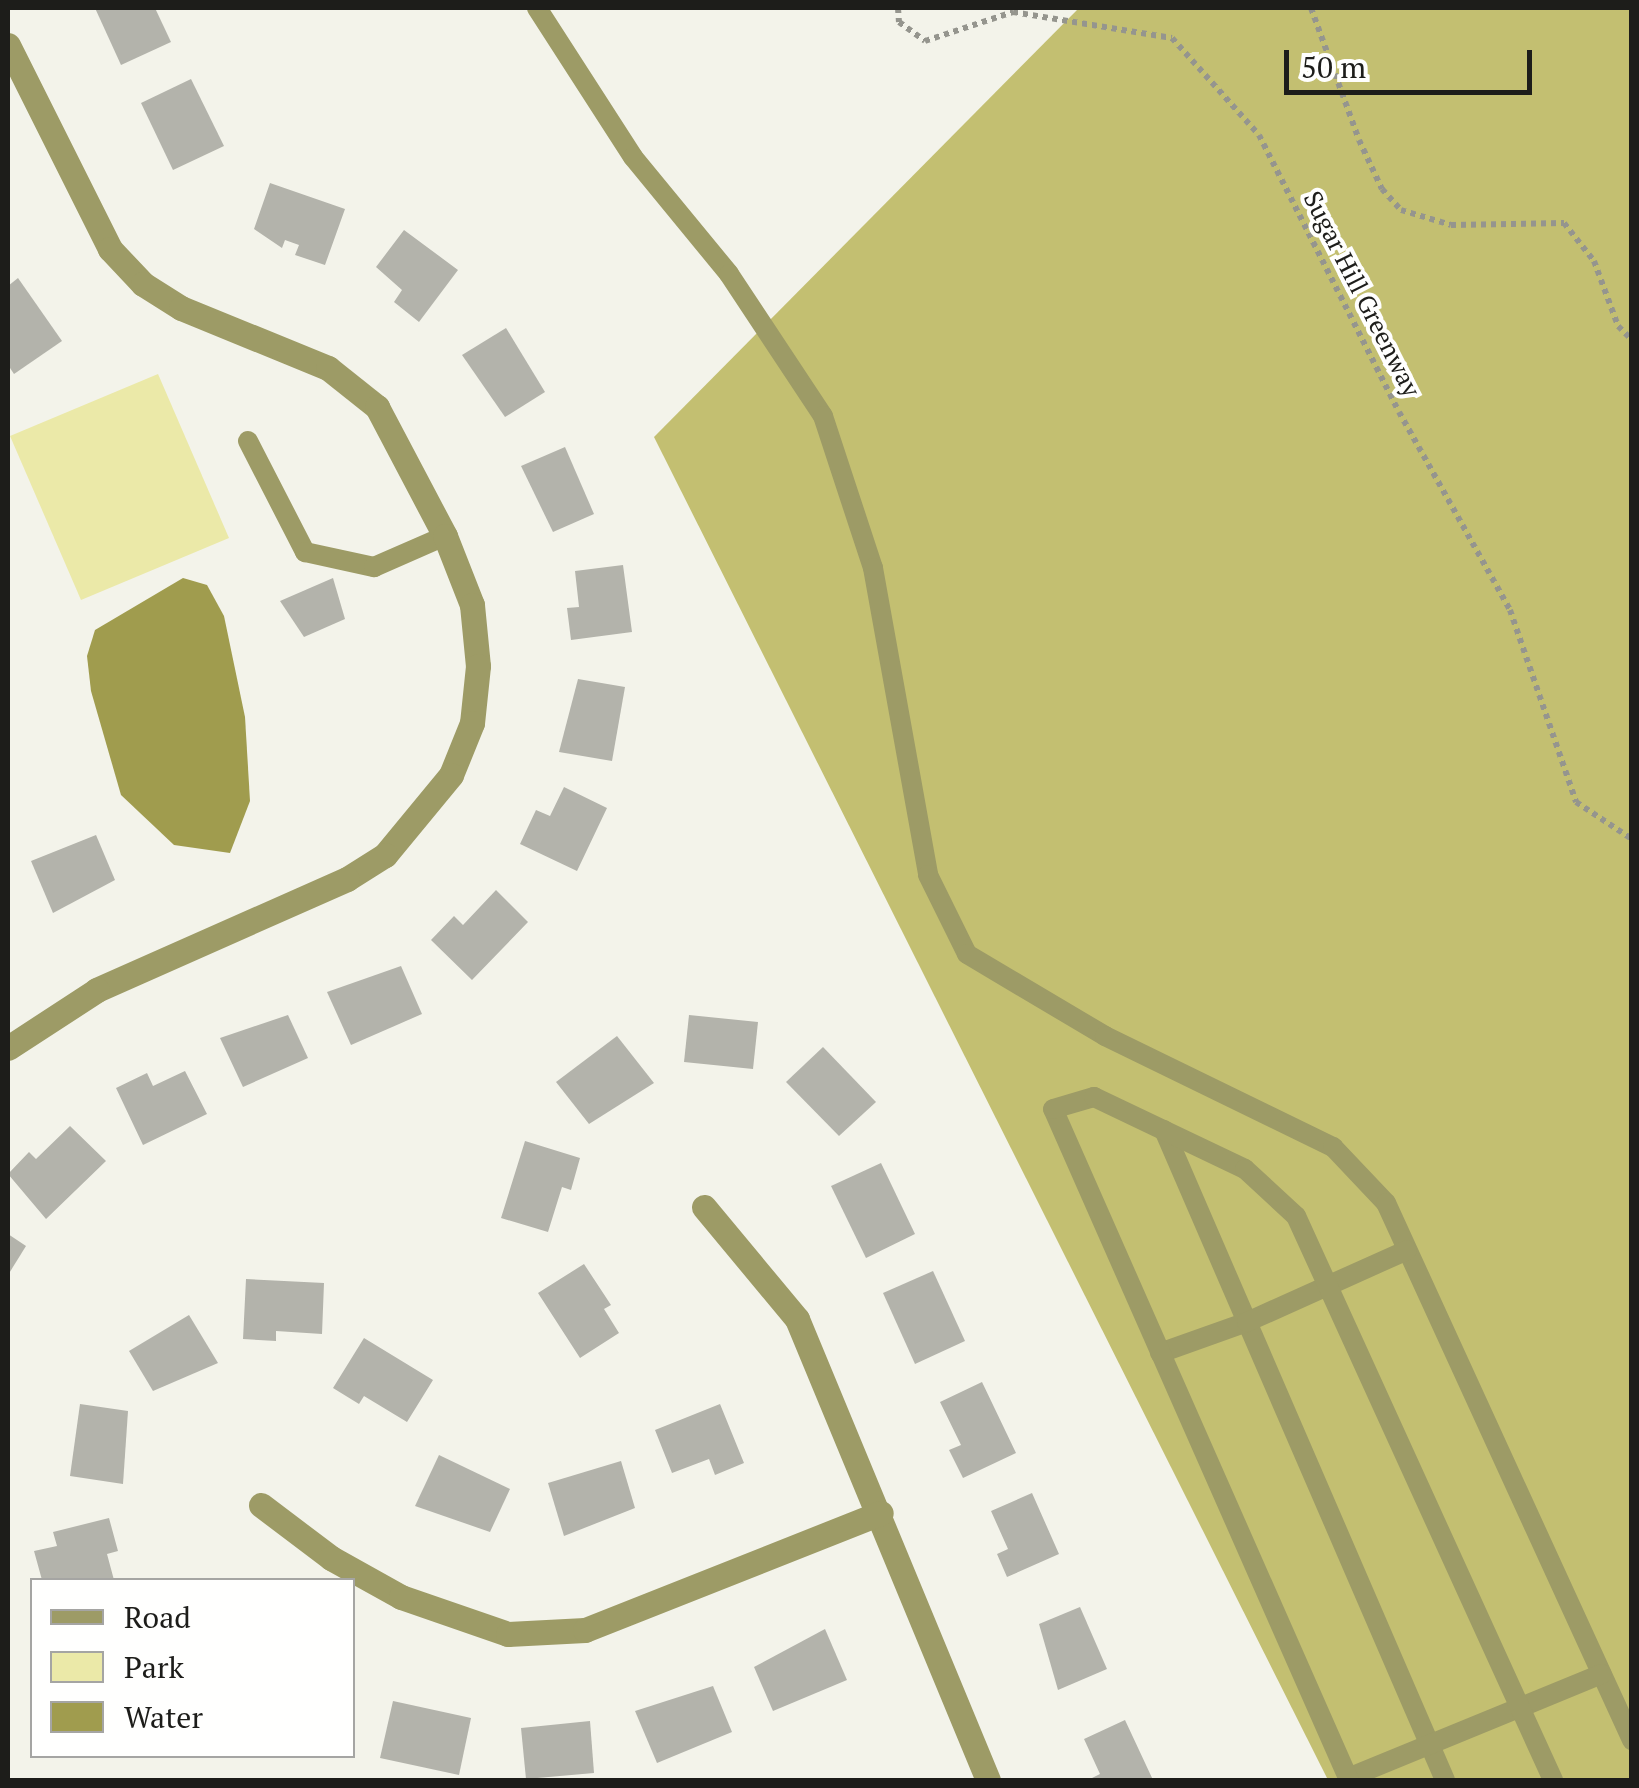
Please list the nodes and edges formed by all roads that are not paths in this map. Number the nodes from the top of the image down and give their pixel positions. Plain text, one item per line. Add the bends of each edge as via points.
1 (537, 8) edge
2 (8, 44) edge
3 (248, 441) dead end
4 (446, 536) junction
5 (8, 1048) edge
6 (1164, 1130) junction
7 (704, 1207) dead end
8 (1407, 1250) junction
9 (1324, 1283) junction
10 (1247, 1322) junction
11 (1160, 1353) junction
12 (261, 1505) dead end
13 (881, 1513) junction
14 (1602, 1674) junction
15 (1519, 1706) junction
16 (1632, 1740) edge
17 (1430, 1746) junction
18 (988, 1780) edge
19 (1348, 1780) edge
20 (1446, 1780) edge
21 (1553, 1780) edge

1 - 8 lane via 633,158 729,274 823,416 872,568 928,875 966,954 1106,1036 1333,1148 1386,1203
2 - 4 street via 110,249 143,284 181,308 328,368 377,407
3 - 4 lane via 305,552 374,567
4 - 5 street via 472,605 478,666 472,723 451,776 421,819 348,879 97,990
6 - 9 lane via 1245,1168 1296,1216
6 - 10 lane
6 - 11 lane via 1094,1097 1053,1109
7 - 13 street via 797,1318
8 - 9 lane
8 - 14 lane
9 - 10 lane
9 - 15 lane
10 - 11 lane
10 - 17 lane
11 - 19 lane
12 - 13 street via 331,1558 401,1596 508,1634 585,1630
13 - 18 street
14 - 15 lane
14 - 16 lane
15 - 17 lane
15 - 21 lane
17 - 19 lane
17 - 20 lane

